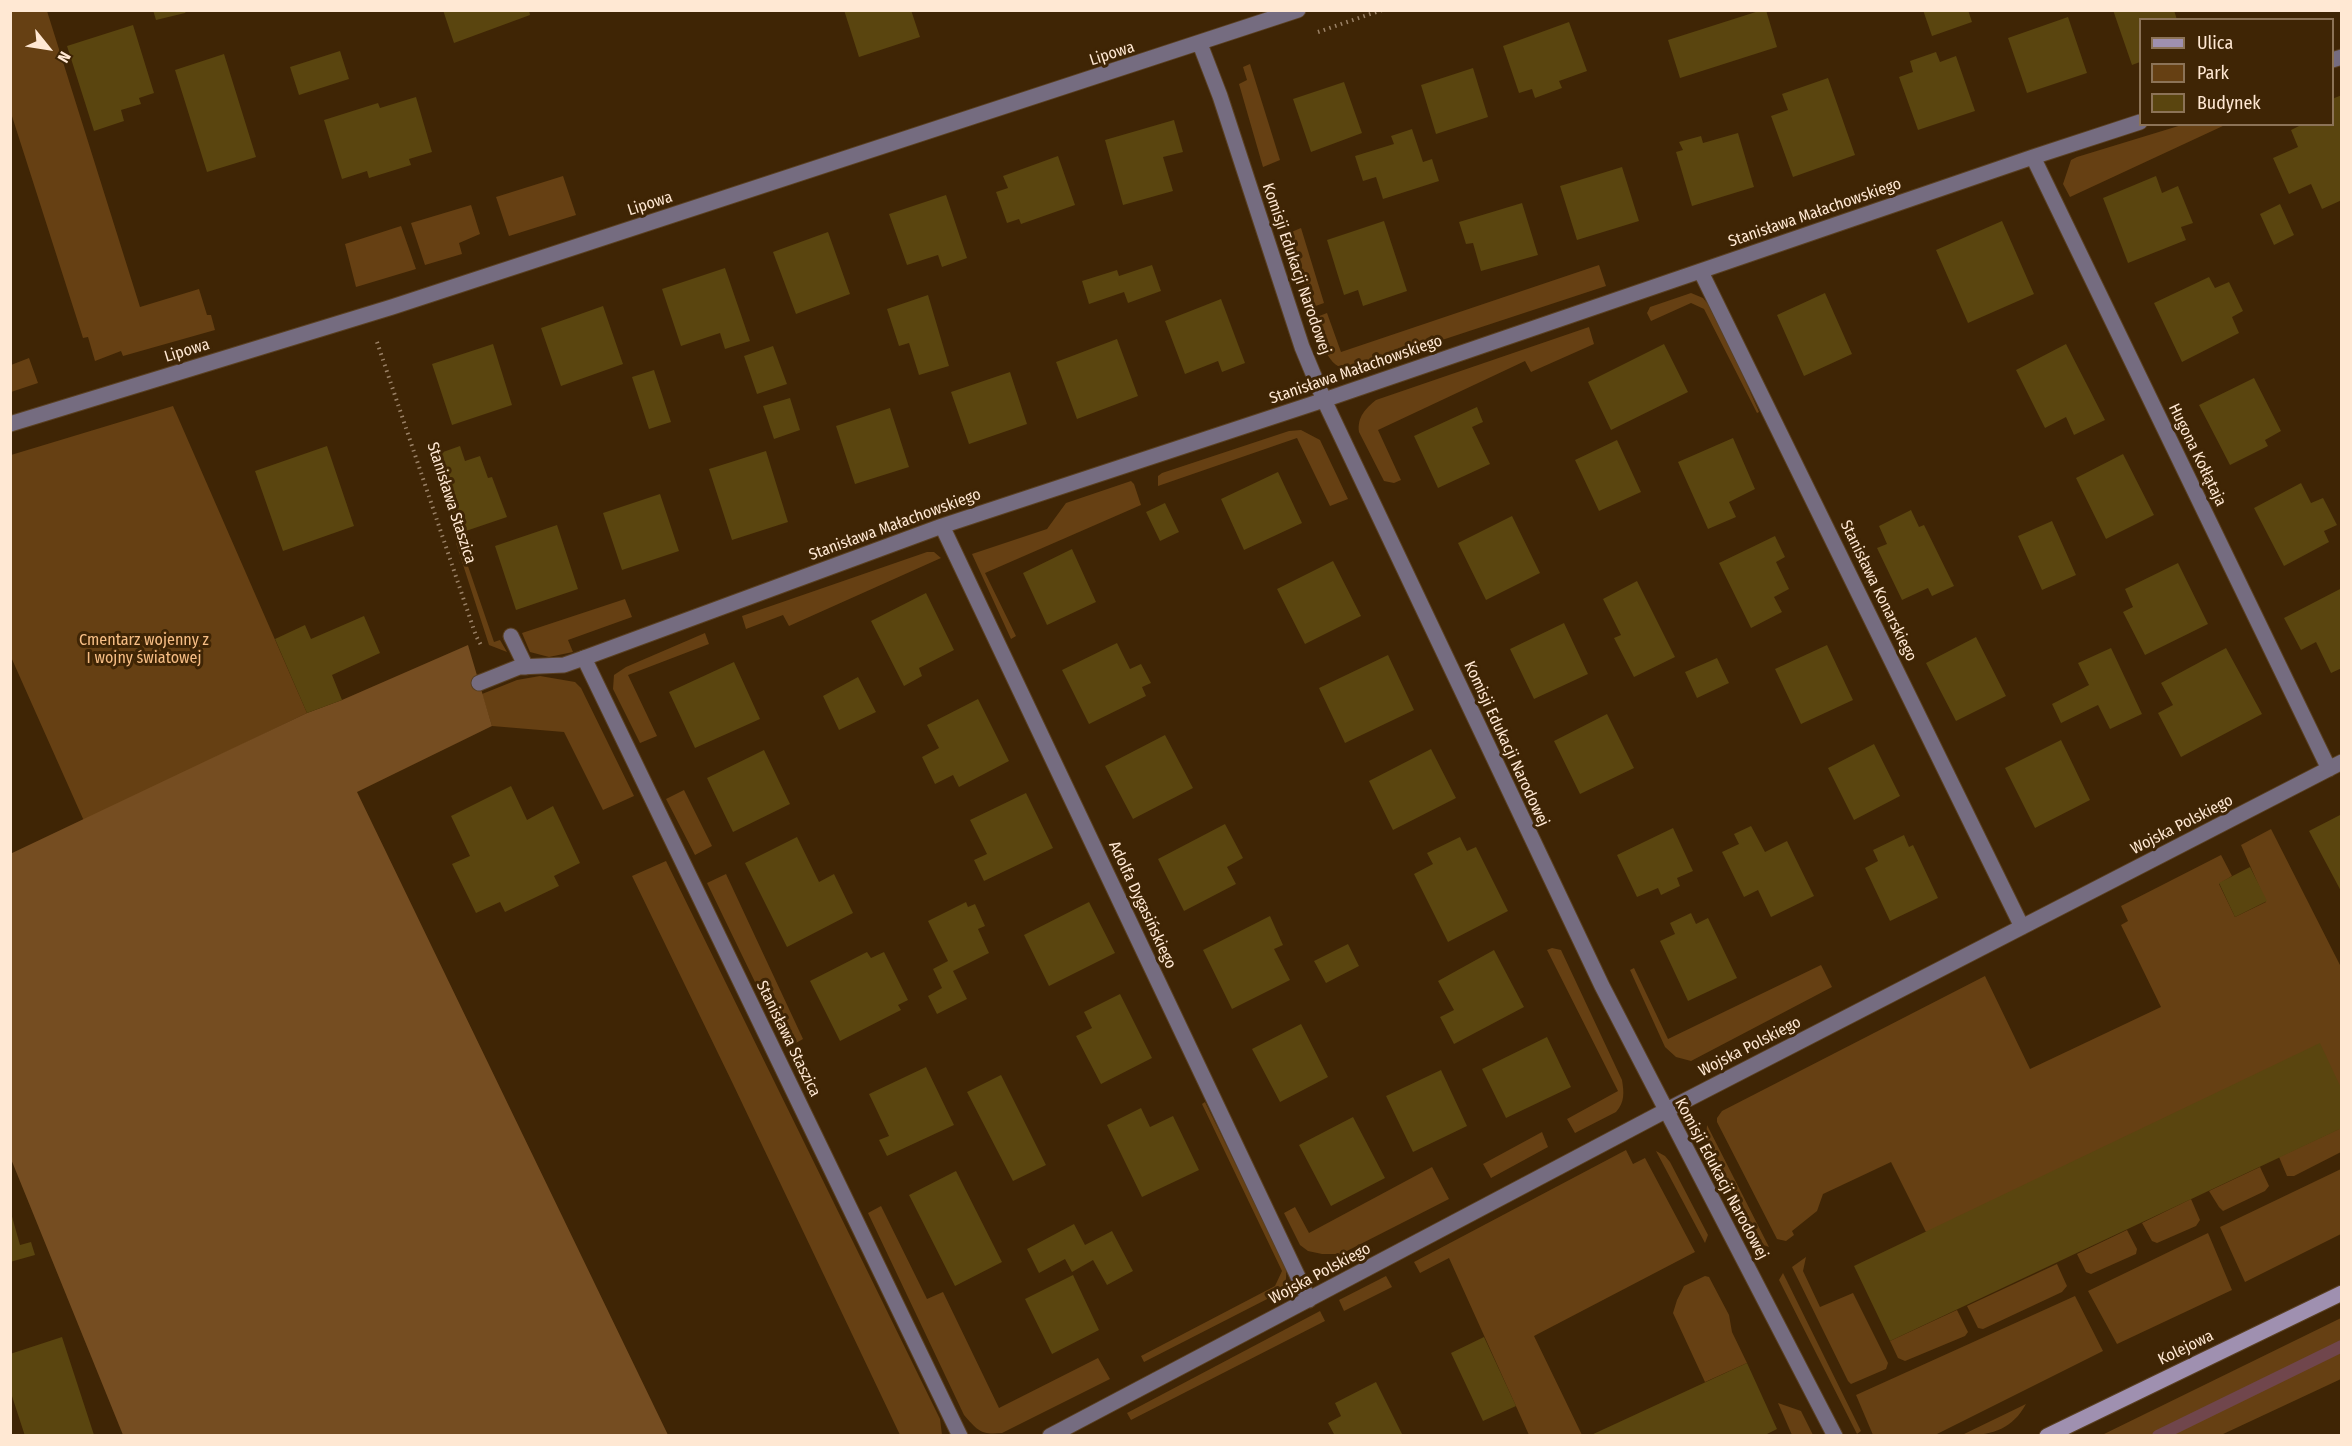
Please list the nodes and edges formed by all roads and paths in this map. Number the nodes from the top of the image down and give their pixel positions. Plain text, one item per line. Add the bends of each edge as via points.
1 (1298, 10) edge
2 (1200, 44) junction
3 (2139, 122) edge
4 (2033, 157) junction
5 (1701, 272) junction
6 (374, 336) dead end
7 (1324, 400) junction
8 (10, 424) edge
9 (942, 526) junction
10 (511, 636) dead end
11 (584, 658) junction
12 (526, 667) junction
13 (506, 672) junction
14 (479, 683) dead end
15 (2335, 766) edge
16 (2022, 927) junction
17 (1665, 1111) junction
18 (2342, 1293) edge
19 (1309, 1300) junction
20 (960, 1436) edge
21 (1050, 1436) edge
22 (1835, 1436) edge
23 (2047, 1436) edge

1 - 2 street, Lipowa
2 - 7 street, Komisji Edukacji Narodowej via 1302,347
2 - 8 street, Lipowa via 392,308
3 - 4 street, Stanisława Małachowskiego
4 - 5 street, Stanisława Małachowskiego
4 - 15 street, Hugona Kołłątaja
5 - 7 street, Stanisława Małachowskiego
5 - 16 street, Stanisława Konarskiego
6 - 13 path, Stanisława Staszica via 480,644
7 - 9 street, Stanisława Małachowskiego
7 - 17 street, Komisji Edukacji Narodowej
9 - 11 street, Stanisława Małachowskiego
9 - 19 street, Adolfa Dygasińskiego
10 - 12 street
11 - 12 street, Stanisława Małachowskiego via 564,665
11 - 20 street, Stanisława Staszica
12 - 13 street, Stanisława Małachowskiego
13 - 14 street, Stanisława Małachowskiego
15 - 16 street, Wojska Polskiego
16 - 17 street, Wojska Polskiego
17 - 19 street, Wojska Polskiego
17 - 22 street, Komisji Edukacji Narodowej
18 - 23 street, Kolejowa
19 - 21 street, Wojska Polskiego

